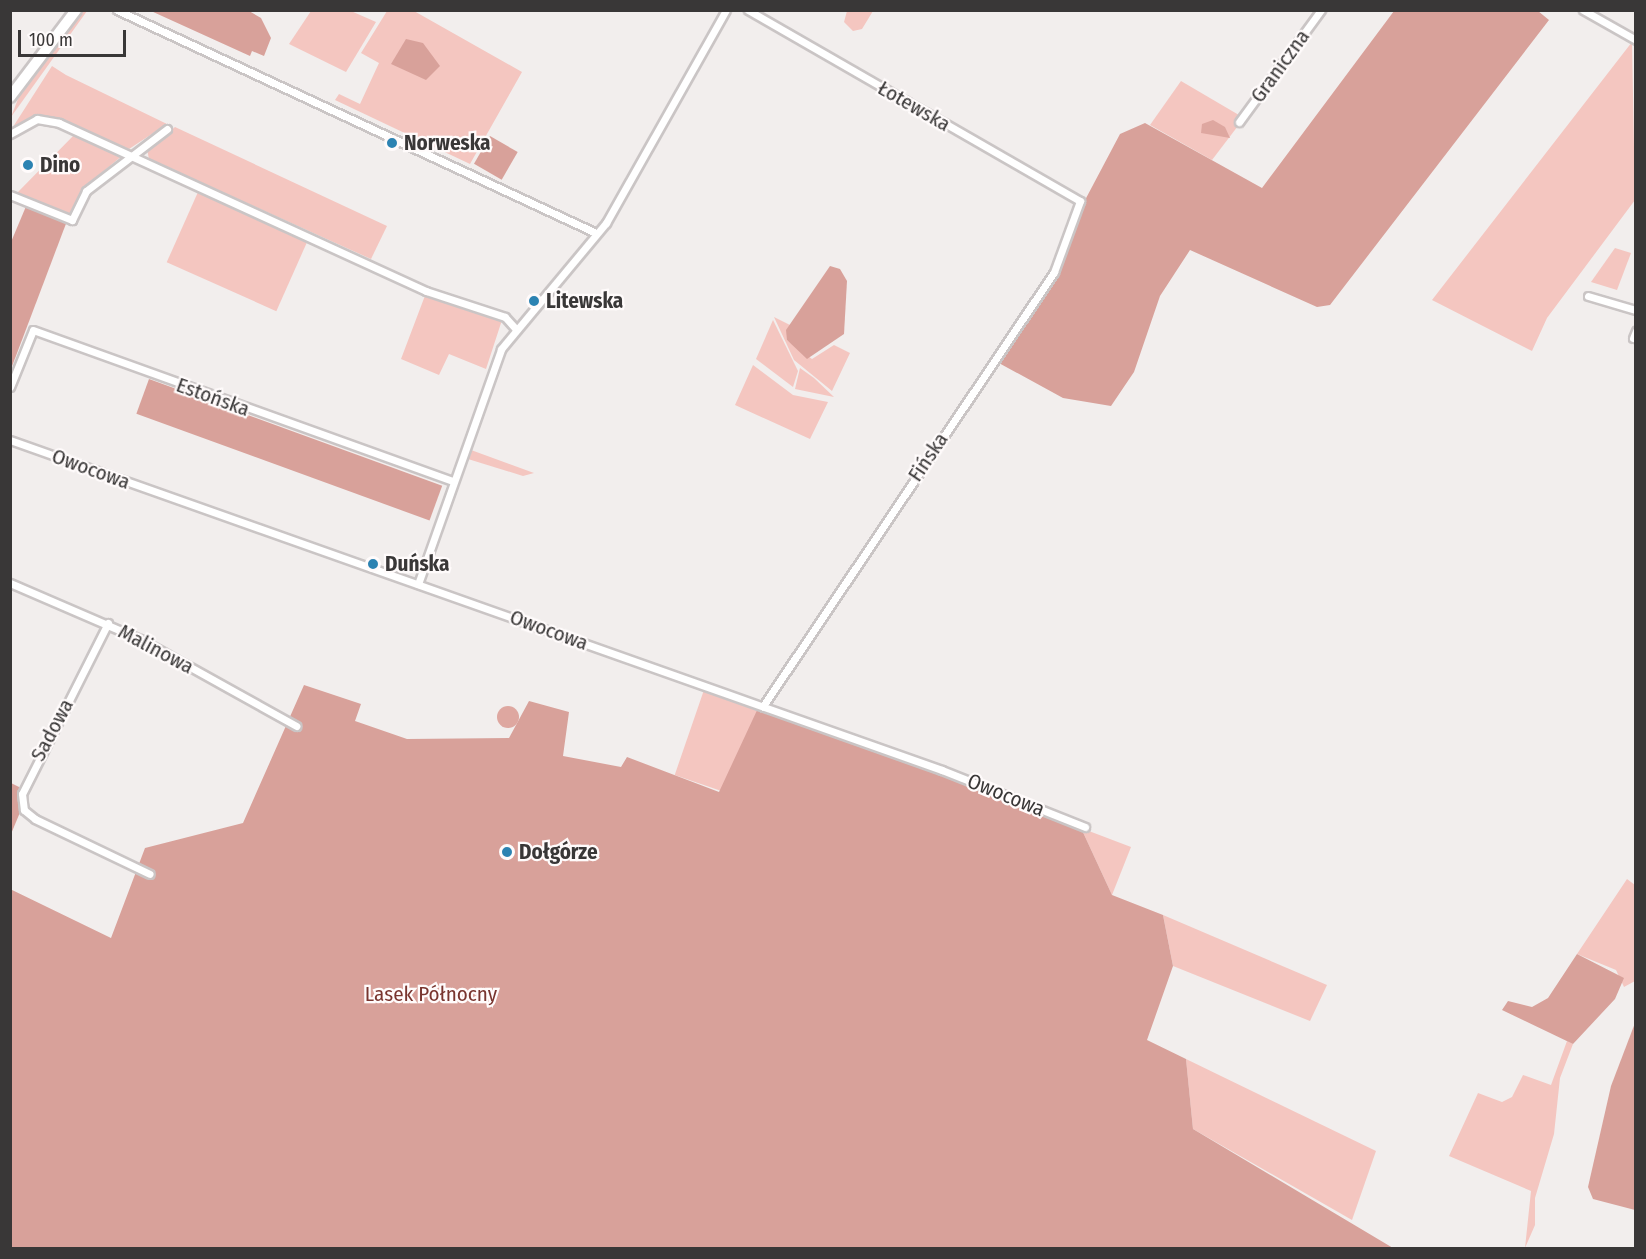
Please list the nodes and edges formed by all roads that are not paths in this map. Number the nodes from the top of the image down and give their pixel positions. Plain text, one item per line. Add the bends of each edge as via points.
1 (76, 10) edge
2 (117, 10) edge
3 (726, 10) edge
4 (748, 10) edge
5 (1321, 10) edge
6 (1583, 10) edge
7 (1635, 40) edge
8 (10, 97) edge
9 (1239, 122) dead end
10 (167, 129) dead end
11 (10, 134) edge
12 (131, 154) junction
13 (10, 195) edge
14 (1080, 201) joint
15 (596, 233) junction
16 (1588, 296) dead end
17 (1635, 310) edge
18 (515, 328) junction
19 (10, 387) edge
20 (10, 440) edge
21 (453, 481) junction
22 (10, 583) edge
23 (418, 584) junction
24 (108, 623) junction
25 (763, 706) junction
26 (296, 726) dead end
27 (1085, 827) dead end
28 (150, 874) dead end

1 - 8 main road
2 - 15 street
3 - 15 street
4 - 14 street, Łotewska
5 - 9 street, Graniczna
6 - 7 street
10 - 12 street
11 - 12 street via 37,119
12 - 13 street via 87,191 72,220
12 - 18 street via 426,291 505,318
14 - 25 street, Fińska via 1054,272
15 - 18 street
16 - 17 street
18 - 21 street via 498,355
19 - 21 street, Estońska via 33,330
20 - 23 street, Owocowa
21 - 23 street
22 - 24 street, Malinowa
23 - 25 street, Owocowa
24 - 26 street, Malinowa
24 - 28 street, Sadowa via 22,794 24,810 35,819
25 - 27 street, Owocowa

